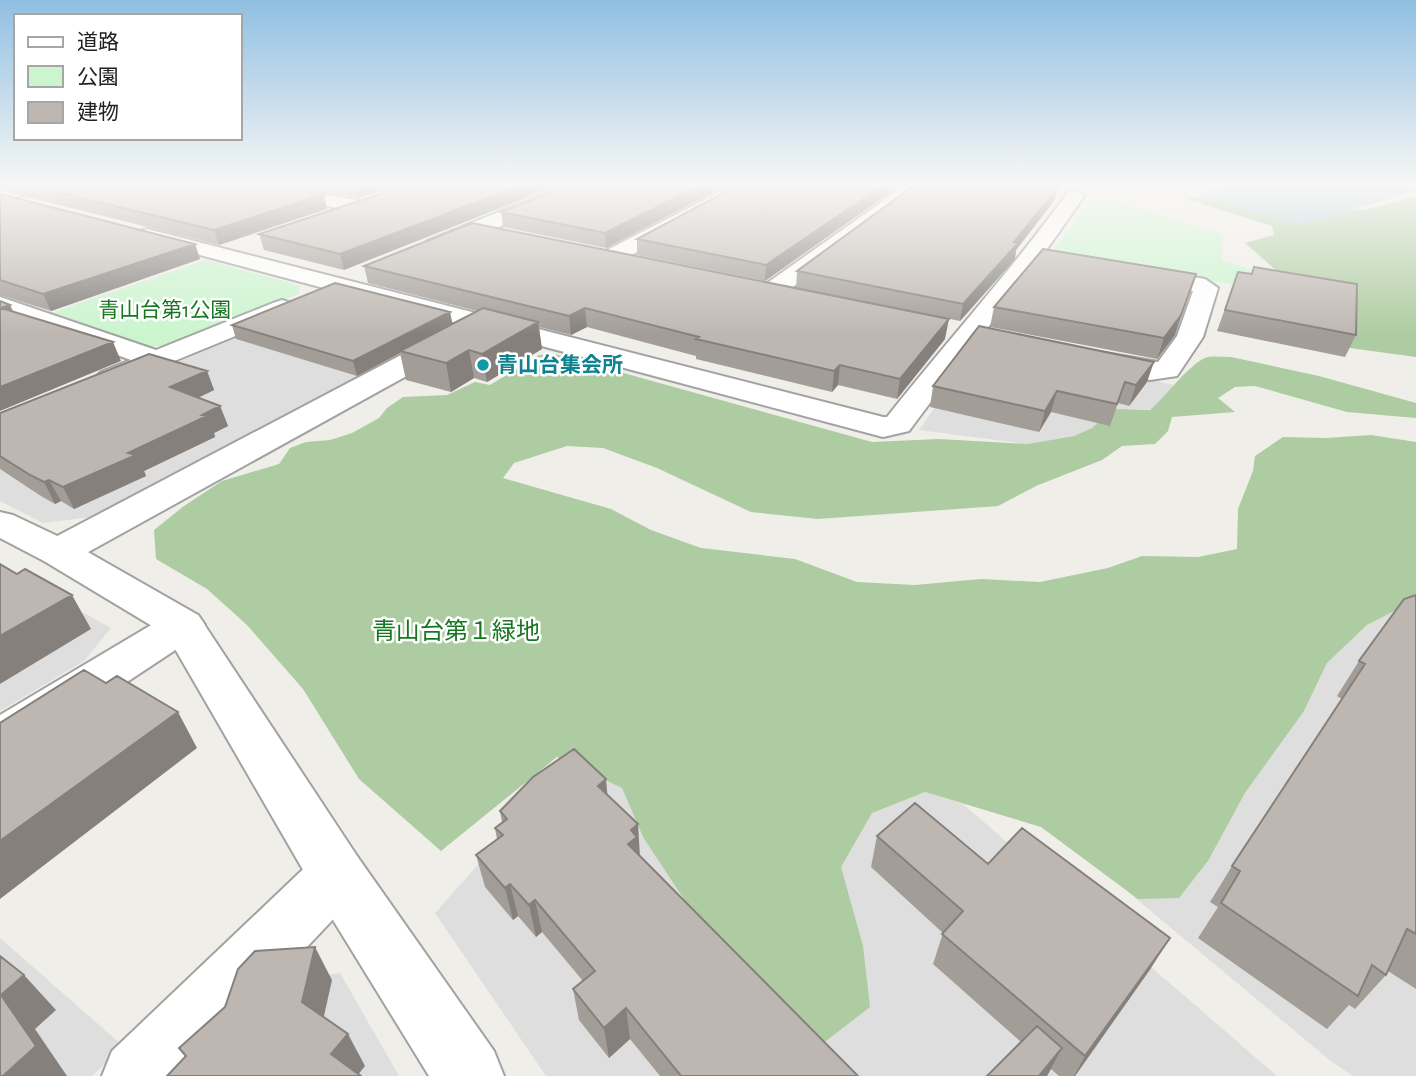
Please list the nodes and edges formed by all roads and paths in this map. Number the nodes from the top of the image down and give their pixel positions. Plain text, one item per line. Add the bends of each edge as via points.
1 (144, 234) edge
2 (463, 234) edge
3 (492, 234) edge
4 (654, 234) edge
5 (850, 234) edge
6 (1043, 234) edge
7 (514, 239) edge
8 (261, 241) edge
9 (582, 252) edge
10 (223, 254) junction
11 (411, 255) edge
12 (1033, 256) junction
13 (609, 258) junction
14 (1060, 261) edge
15 (650, 266) edge
16 (374, 270) edge
17 (1115, 270) edge
18 (337, 285) junction
19 (745, 286) edge
20 (772, 291) junction
21 (798, 297) edge
22 (0, 305) edge
23 (482, 324) junction
24 (1072, 354) edge
25 (155, 359) junction
26 (84, 390) edge
27 (0, 523) edge
28 (58, 552) junction
29 (183, 625) junction
30 (0, 740) edge
31 (337, 875) junction
32 (137, 1076) edge
33 (469, 1076) edge

1 - 10 street
2 - 11 street
3 - 7 street
4 - 13 street
5 - 20 street
6 - 12 street
8 - 10 street
9 - 13 street
10 - 18 street
12 - 14 street
12 - 23 street via 898,424 883,427
13 - 15 street
16 - 18 street
17 - 24 street via 1206,288 1190,337 1167,370
18 - 23 street
18 - 25 street
19 - 20 street
20 - 21 street
22 - 25 street
23 - 28 street
25 - 26 street
27 - 28 street
28 - 29 street
29 - 30 street
29 - 31 street
31 - 32 street
31 - 33 street

